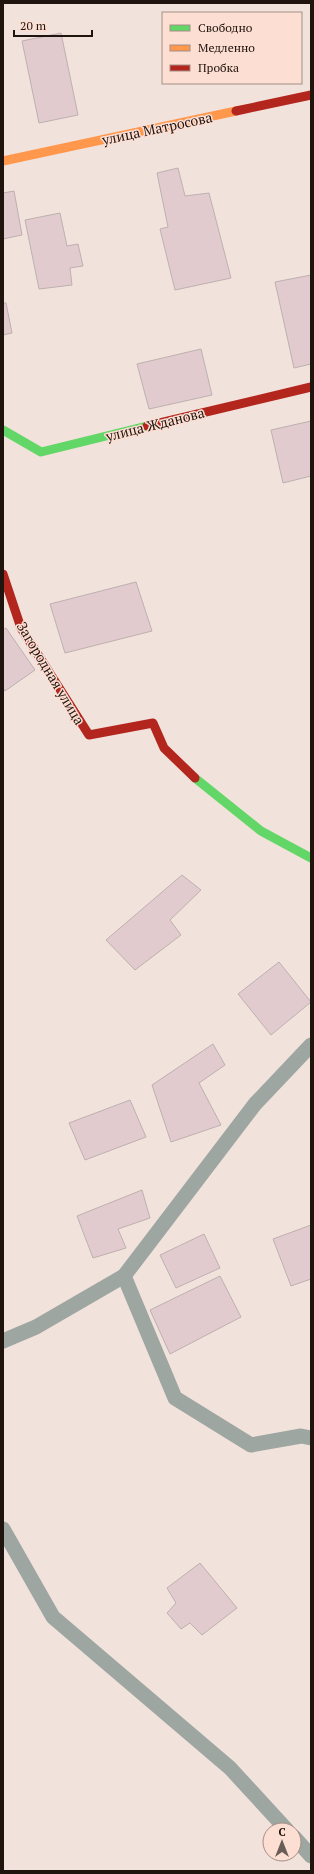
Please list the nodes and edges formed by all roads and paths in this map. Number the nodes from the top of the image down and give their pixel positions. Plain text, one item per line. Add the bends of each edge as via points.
1 (311, 94) edge
2 (3, 161) edge
3 (311, 387) edge
4 (3, 430) edge
5 (3, 574) edge
6 (311, 858) edge
7 (311, 1045) edge
8 (124, 1276) junction
9 (3, 1341) edge
10 (311, 1438) edge
11 (3, 1529) edge
12 (280, 1822) edge
13 (302, 1846) edge
14 (311, 1856) edge

1 - 2 street, улица Матросова
3 - 4 street, улица Жданова via 40,452
5 - 6 street, Загородная улица via 21,628 89,735 153,723 164,748 196,779 261,831
7 - 8 lane via 255,1104
8 - 9 lane via 36,1327
8 - 10 lane via 175,1398 251,1445 301,1436
11 - 12 lane via 53,1617 230,1768
13 - 14 lane

